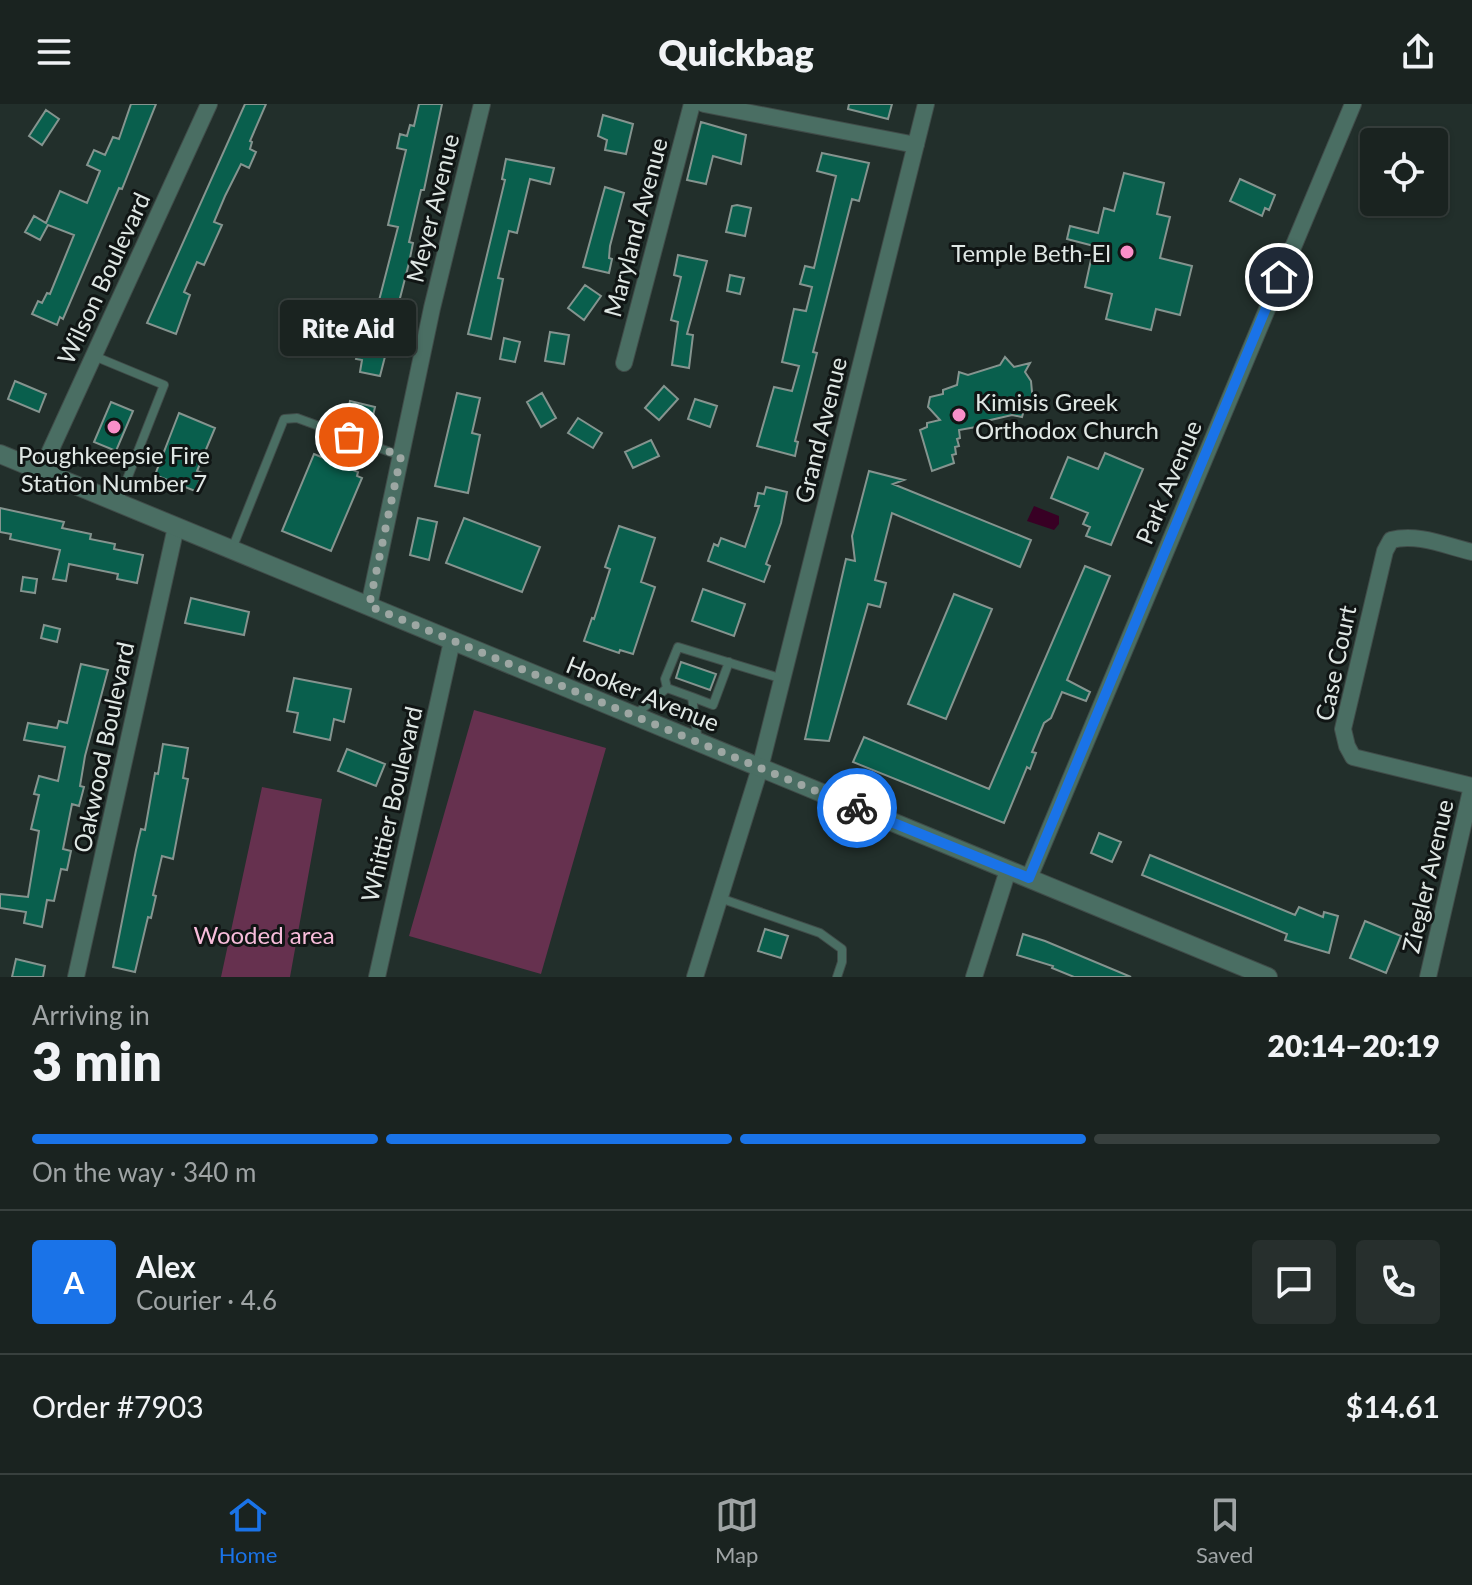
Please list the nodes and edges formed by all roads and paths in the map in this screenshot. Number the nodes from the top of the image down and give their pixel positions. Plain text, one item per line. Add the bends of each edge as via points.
1 (209, 104) edge
2 (482, 104) edge
3 (692, 104) edge
4 (704, 104) edge
5 (926, 104) edge
6 (1353, 104) edge
7 (916, 145) junction
8 (94, 356) junction
9 (624, 363) dead end
10 (0, 454) edge
11 (401, 456) junction
12 (41, 471) junction
13 (118, 503) junction
14 (176, 527) junction
15 (232, 550) junction
16 (1472, 552) edge
17 (369, 606) junction
18 (452, 641) junction
19 (729, 662) junction
20 (783, 679) junction
21 (667, 688) junction
22 (692, 697) junction
23 (634, 716) junction
24 (698, 742) junction
25 (760, 768) junction
26 (1472, 786) edge
27 (1008, 870) junction
28 (1029, 878) junction
29 (720, 898) junction
30 (1259, 975) edge
31 (76, 977) edge
32 (377, 977) edge
33 (695, 977) edge
34 (837, 977) edge
35 (974, 977) edge
36 (1428, 977) edge

1 - 8 street, Wilson Boulevard
2 - 11 street, Meyer Avenue
3 - 9 street, Maryland Avenue
4 - 7 street
5 - 7 street, Grand Avenue
6 - 28 street, Park Avenue
7 - 20 street, Grand Avenue
8 - 12 street, Wilson Boulevard
8 - 13 lane via 164,385
10 - 12 street, Hooker Avenue
11 - 15 lane via 297,418 284,419
11 - 17 street, Meyer Avenue
12 - 13 street, Hooker Avenue
13 - 14 street, Hooker Avenue
14 - 15 street, Hooker Avenue
14 - 31 street, Oakwood Boulevard
15 - 17 street, Hooker Avenue
16 - 26 street, Case Court via 1419,539 1391,540 1343,729 1353,757
17 - 18 street, Hooker Avenue
18 - 23 street, Hooker Avenue
18 - 32 street, Whittier Boulevard
19 - 20 lane
19 - 21 lane via 678,647 665,679
19 - 22 lane via 713,705
20 - 25 street, Grand Avenue
21 - 22 lane
21 - 23 lane
22 - 24 lane
23 - 24 street, Hooker Avenue
24 - 25 street, Hooker Avenue
25 - 27 street, Hooker Avenue
25 - 29 street, Grand Avenue
26 - 36 street, Ziegler Avenue
27 - 28 street, Hooker Avenue
27 - 35 street
28 - 30 street, Hooker Avenue
29 - 33 street, Grand Avenue
29 - 34 lane via 820,933 842,949

